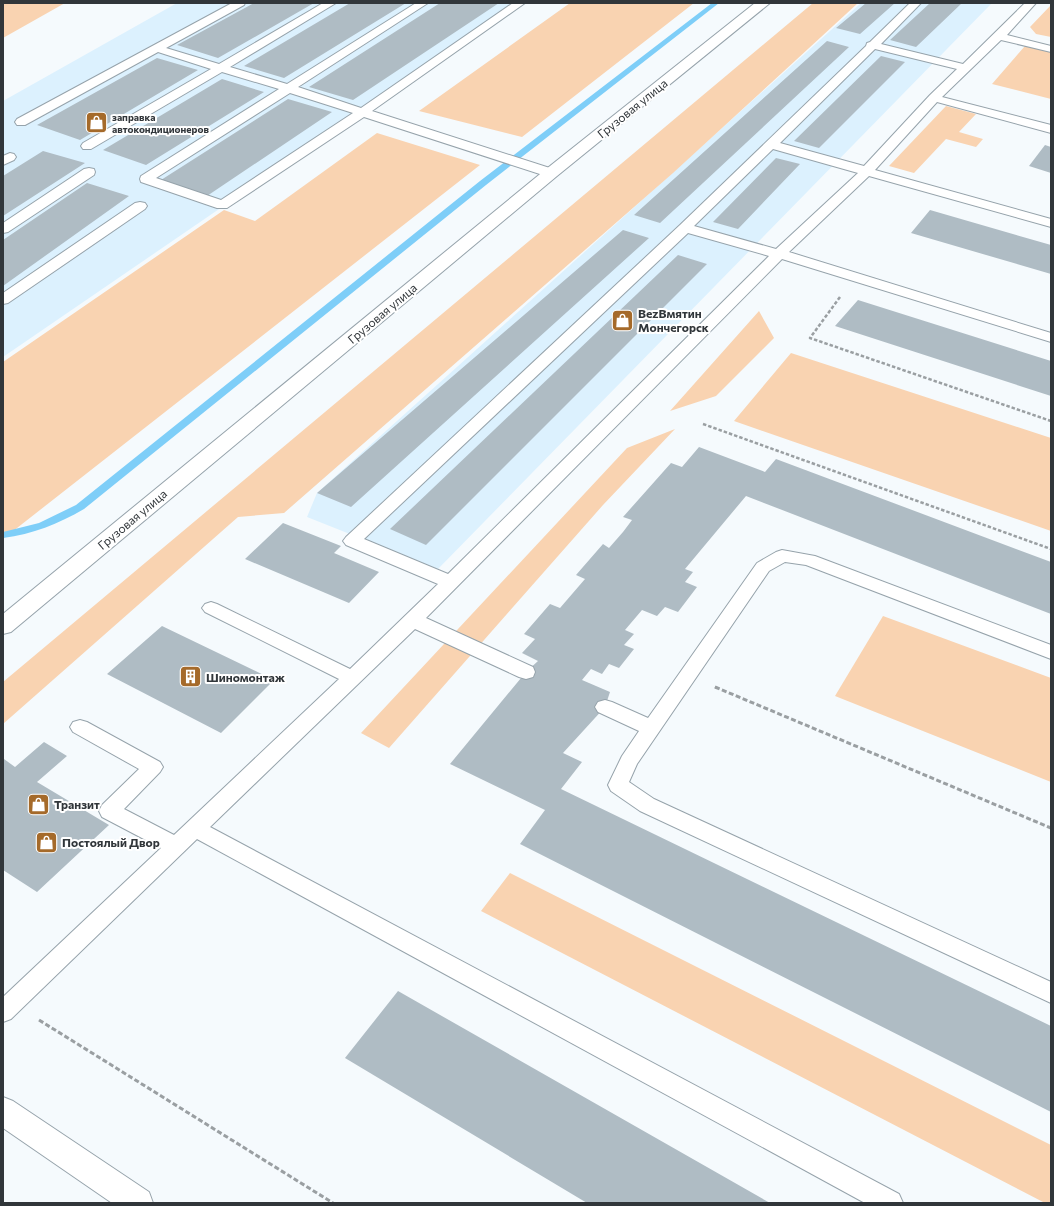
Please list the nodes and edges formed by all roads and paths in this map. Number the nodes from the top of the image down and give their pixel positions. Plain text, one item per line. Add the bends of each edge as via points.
1 (240, 3) edge
2 (331, 3) edge
3 (423, 3) edge
4 (520, 3) edge
5 (763, 3) edge
6 (916, 3) edge
7 (1031, 3) edge
8 (999, 36) junction
9 (871, 45) junction
10 (154, 48) junction
11 (1051, 49) edge
12 (219, 68) junction
13 (966, 68) junction
14 (288, 88) junction
15 (934, 98) junction
16 (363, 112) junction
17 (21, 122) dead end
18 (1051, 128) edge
19 (770, 144) junction
20 (87, 146) dead end
21 (867, 171) junction
22 (89, 172) dead end
23 (551, 173) junction
24 (140, 206) dead end
25 (1051, 223) edge
26 (685, 228) junction
27 (3, 229) edge
28 (779, 254) junction
29 (855, 278) junction
30 (3, 300) edge
31 (1051, 338) edge
32 (1051, 421) edge
33 (704, 424) dead end
34 (1051, 549) edge
35 (450, 582) junction
36 (211, 608) dead end
37 (413, 620) junction
38 (3, 626) edge
39 (1051, 652) edge
40 (526, 672) dead end
41 (689, 676) junction
42 (351, 677) junction
43 (605, 707) dead end
44 (80, 727) dead end
45 (651, 728) junction
46 (194, 828) junction
47 (1051, 828) edge
48 (176, 846) junction
49 (1051, 994) edge
50 (7, 1008) edge
51 (3, 1111) edge
52 (138, 1203) edge
53 (333, 1203) edge
54 (890, 1203) edge

1 - 10 lane
2 - 12 lane
3 - 14 lane
4 - 16 lane
5 - 23 main road, Грузовая улица
6 - 9 lane
7 - 8 lane
8 - 11 lane
8 - 13 lane
9 - 13 lane
9 - 19 lane
10 - 12 lane
10 - 17 lane
12 - 14 lane
12 - 20 lane
13 - 15 lane
14 - 16 lane
14 - 16 lane via 146,179 222,205
15 - 18 lane
15 - 21 lane
16 - 23 lane
19 - 21 lane
19 - 26 lane
21 - 25 lane
21 - 28 lane
22 - 27 lane
23 - 38 main road, Грузовая улица
24 - 30 lane
26 - 28 lane
26 - 35 lane via 352,540
28 - 29 lane
28 - 35 lane
29 - 31 lane
29 - 32 path via 810,338
33 - 34 path
35 - 37 lane
36 - 42 lane
37 - 40 lane
37 - 42 lane
39 - 41 lane via 809,560 782,556 764,567
41 - 45 lane
41 - 47 path
42 - 46 lane
43 - 45 lane
44 - 48 lane via 153,767 109,811
45 - 49 lane via 628,761 618,785 647,805
46 - 48 lane
46 - 54 lane
48 - 50 lane
50 - 53 path
51 - 52 main road

